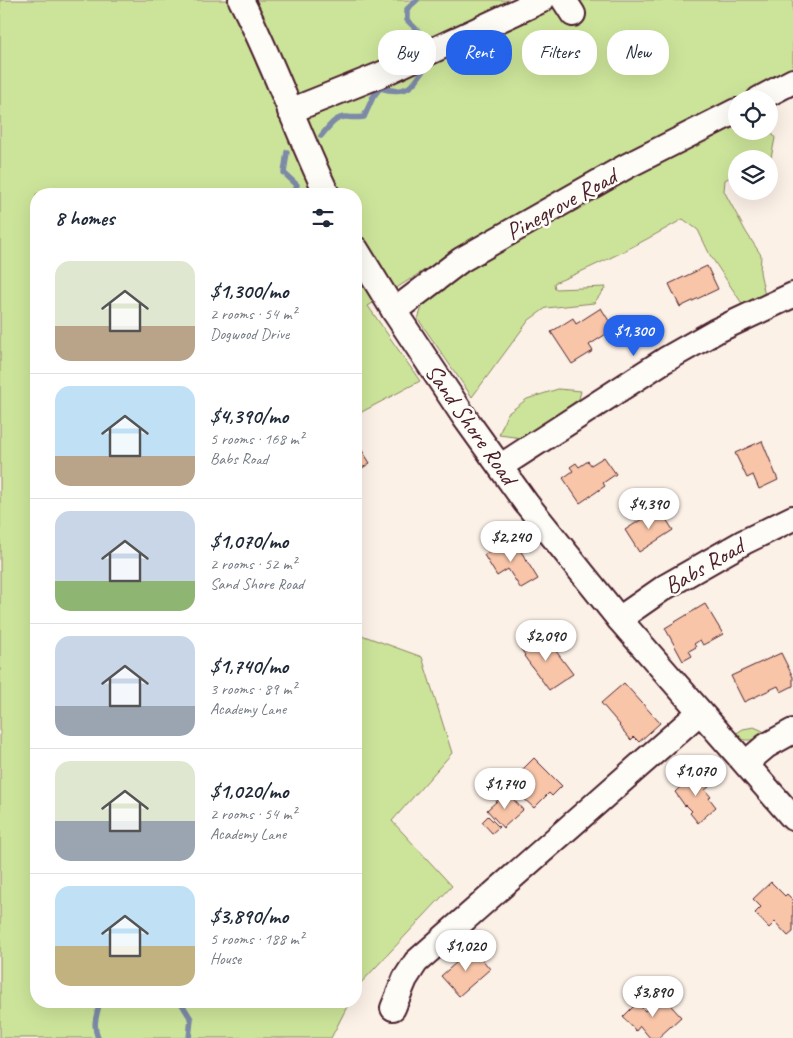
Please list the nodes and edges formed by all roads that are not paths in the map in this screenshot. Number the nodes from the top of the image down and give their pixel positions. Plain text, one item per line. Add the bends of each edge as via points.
1 (241, 0) edge
2 (542, 0) edge
3 (793, 81) edge
4 (776, 90) edge
5 (290, 110) junction
6 (728, 115) edge
7 (324, 188) edge
8 (362, 259) edge
9 (793, 295) edge
10 (394, 311) junction
11 (501, 466) junction
12 (793, 518) edge
13 (619, 620) junction
14 (700, 712) junction
15 (793, 731) edge
16 (746, 763) junction
17 (793, 818) edge
18 (393, 1008) dead end

1 - 5 street
2 - 5 street via 380,74
3 - 4 street
5 - 7 street
6 - 10 street, Pinegrove Road via 627,166 461,260
8 - 10 street, Sand Shore Road
9 - 11 street via 673,355
10 - 11 street, Sand Shore Road
11 - 13 street, Sand Shore Road via 526,503
12 - 13 street, Babs Road via 665,587
13 - 14 street, Sand Shore Road
14 - 16 street, Sand Shore Road
14 - 18 street via 416,962 404,979
15 - 16 street via 766,746
16 - 17 street, Sand Shore Road

